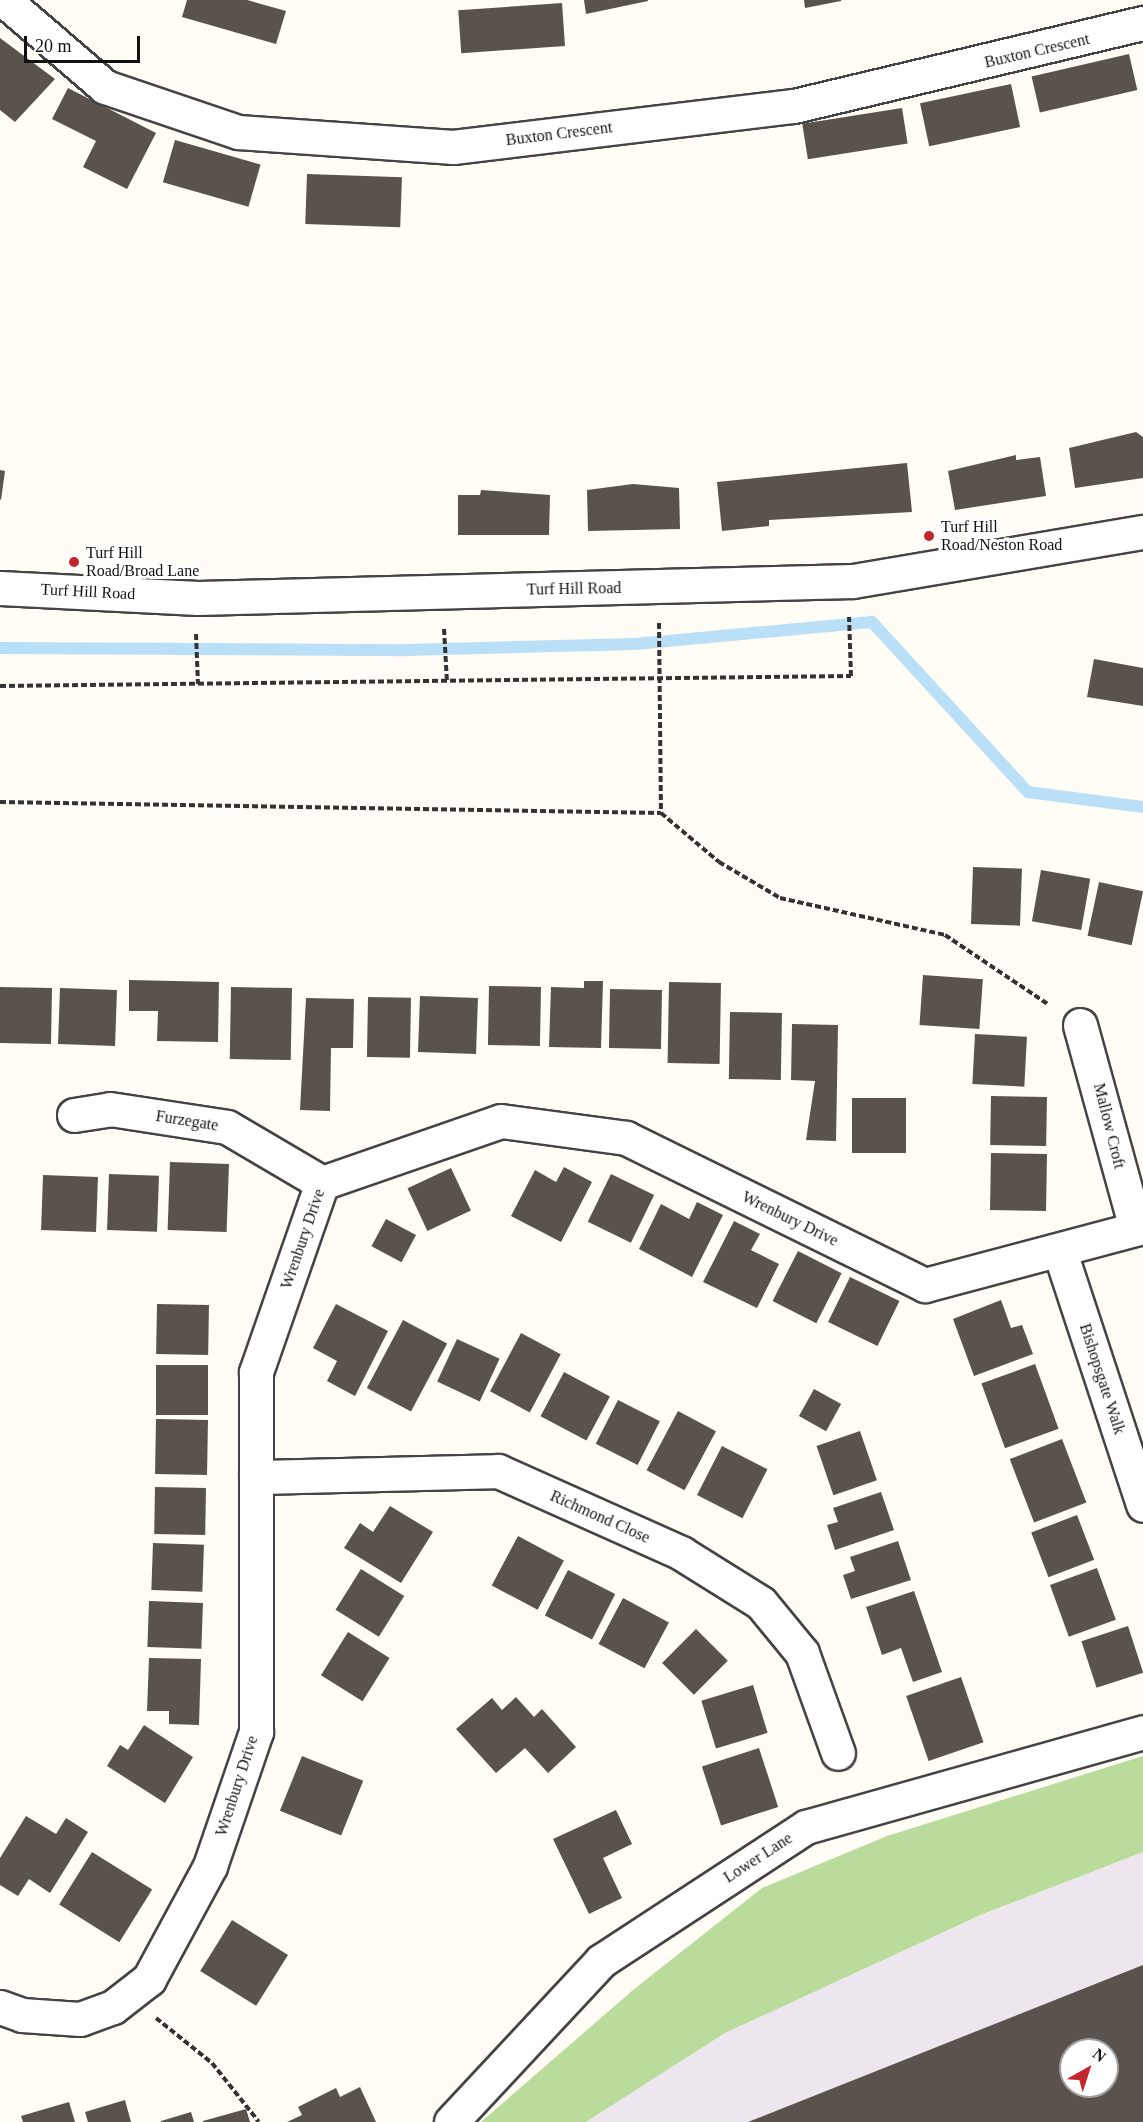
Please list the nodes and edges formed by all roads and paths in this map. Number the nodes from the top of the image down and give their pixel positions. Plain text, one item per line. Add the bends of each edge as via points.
1 (4, 0) edge
2 (1143, 23) edge
3 (1143, 532) edge
4 (0, 588) edge
5 (849, 612) dead end
6 (659, 629) dead end
7 (444, 631) dead end
8 (195, 636) dead end
9 (660, 680) junction
10 (447, 682) junction
11 (198, 684) junction
12 (0, 686) edge
13 (0, 802) edge
14 (661, 813) junction
15 (1080, 1025) joint
16 (74, 1116) dead end
17 (322, 1183) junction
18 (1139, 1228) edge
19 (1060, 1252) junction
20 (256, 1477) junction
21 (1143, 1505) edge
22 (1143, 1732) edge
23 (837, 1753) dead end
24 (126, 1997) junction
25 (0, 2007) edge
26 (259, 2122) edge
27 (451, 2122) edge

1 - 2 street, Buxton Crescent via 105,87 238,132 453,147 794,106
3 - 4 street, Turf Hill Road via 853,581 198,598
5 - 9 path via 851,676
6 - 9 path
7 - 10 path
8 - 11 path
9 - 10 path
9 - 14 path
10 - 11 path
11 - 12 path
13 - 14 path
14 - 15 path via 719,862 780,898 945,934
15 - 18 street, Mallow Croft
16 - 17 street, Furzegate via 110,1109 228,1127
17 - 19 street, Wrenbury Drive via 501,1121 626,1138 926,1285
17 - 20 street, Wrenbury Drive via 256,1372
18 - 19 street, Wrenbury Drive
19 - 21 street, Bishopsgate Walk
20 - 23 street, Richmond Close via 498,1472 681,1553 761,1603 802,1653
20 - 24 street, Wrenbury Drive via 256,1732 210,1866 180,1929 149,1979
22 - 27 street, Lower Lane via 807,1827 601,1961
24 - 25 street, Wrenbury Drive via 80,2019 22,2015
24 - 26 path via 212,2063

